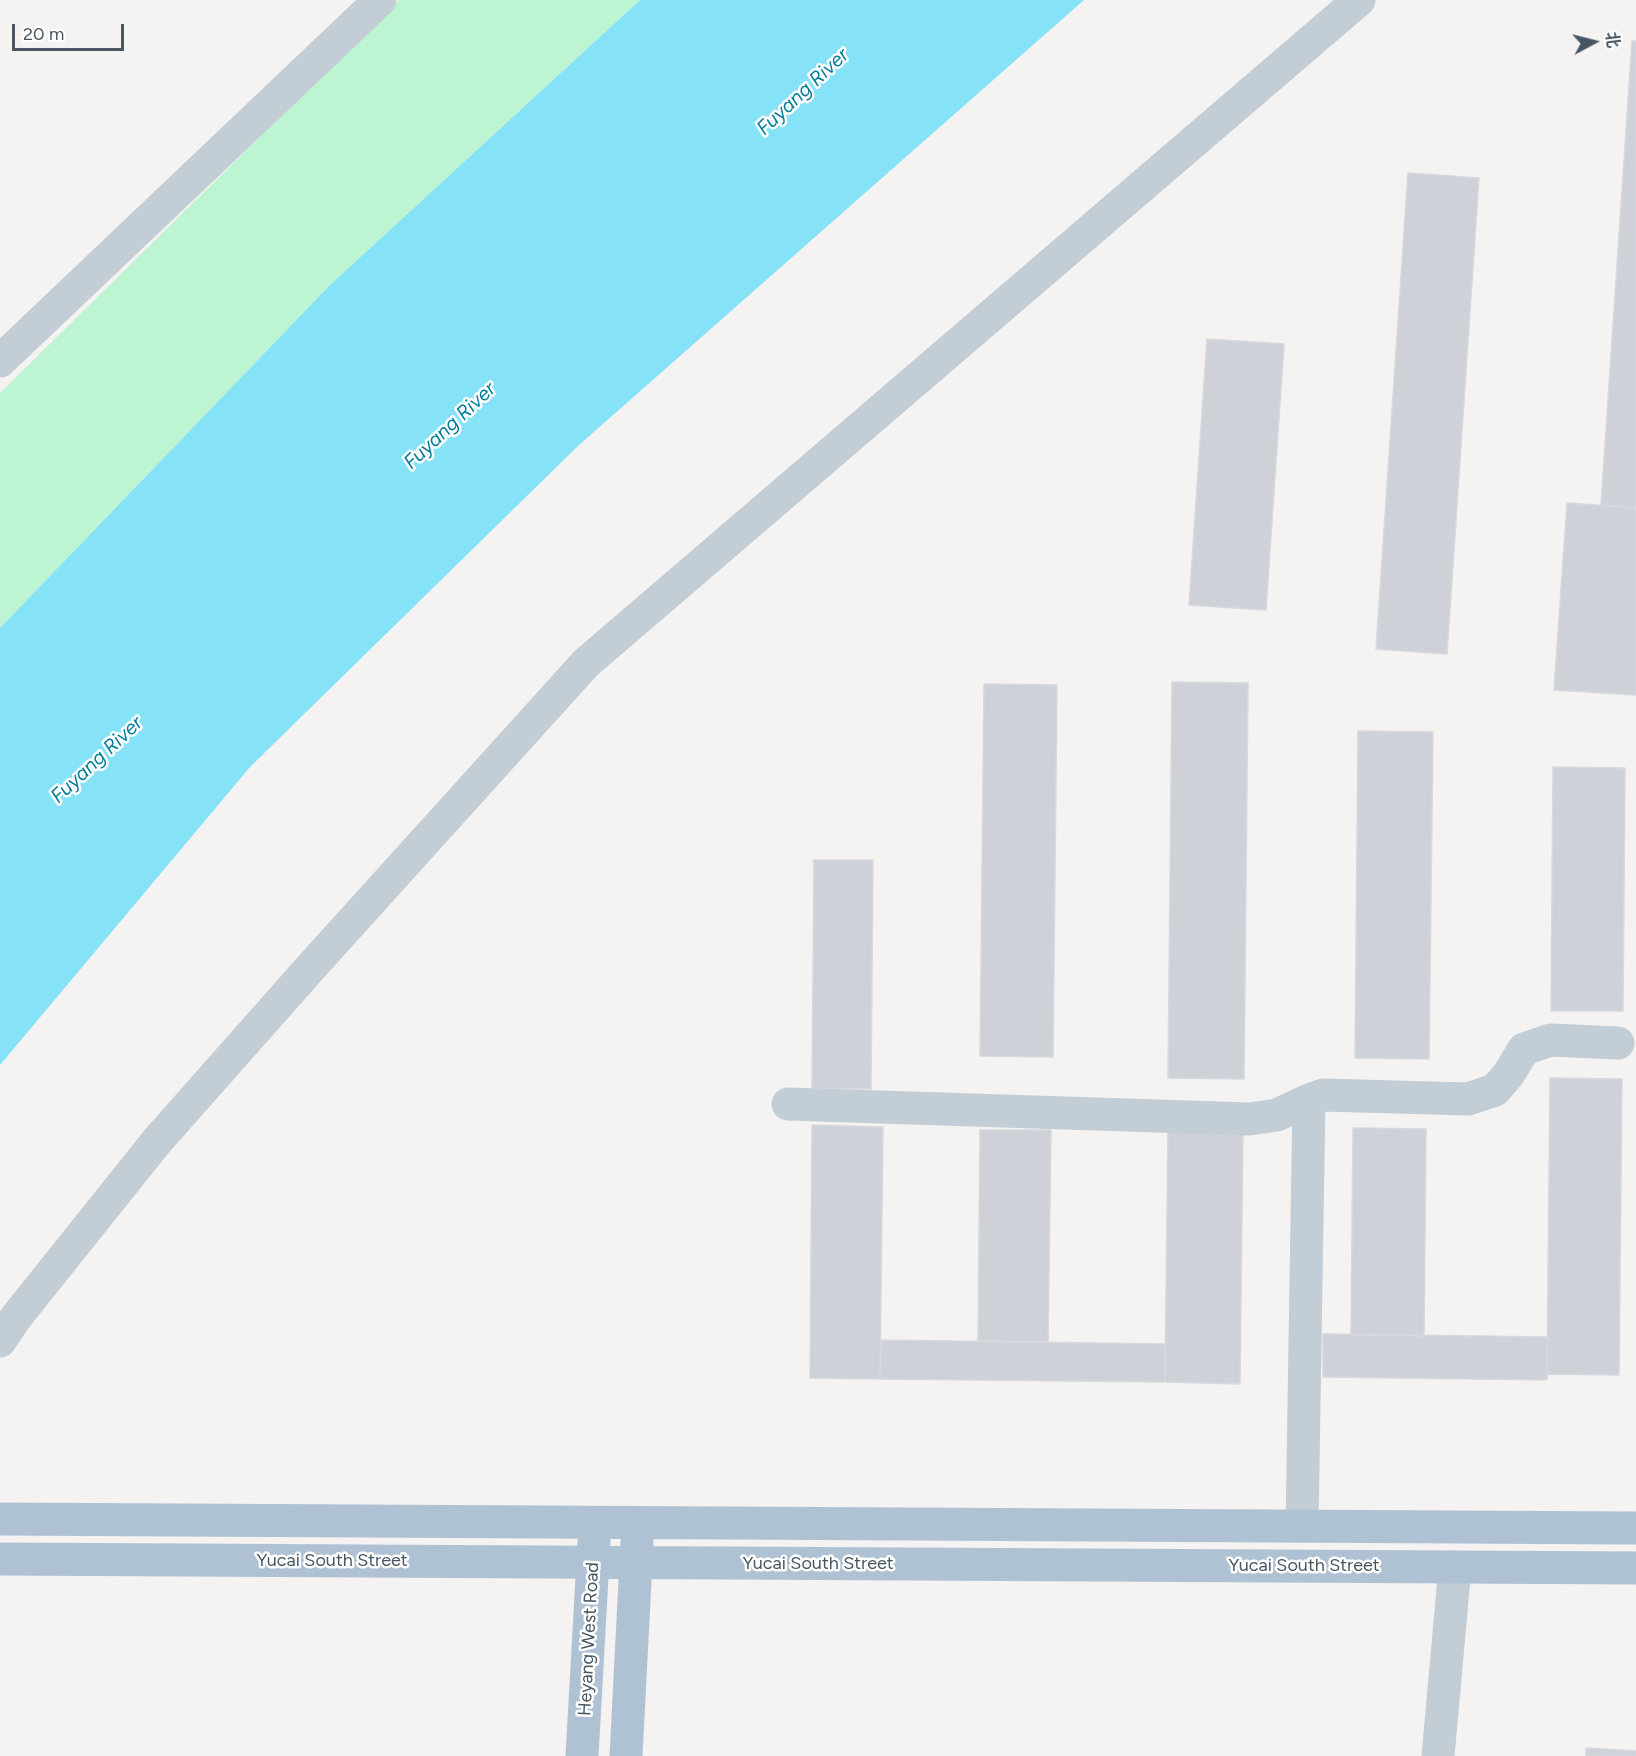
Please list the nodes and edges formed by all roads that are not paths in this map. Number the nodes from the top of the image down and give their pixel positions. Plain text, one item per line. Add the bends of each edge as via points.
1 (380, 0) edge
2 (1359, 0) edge
3 (0, 361) edge
4 (1618, 1043) dead end
5 (1309, 1100) junction
6 (789, 1104) dead end
7 (0, 1341) edge
8 (0, 1519) edge
9 (595, 1522) junction
10 (639, 1522) junction
11 (1302, 1526) junction
12 (1636, 1528) edge
13 (0, 1559) edge
14 (593, 1562) junction
15 (636, 1563) junction
16 (1455, 1567) junction
17 (1636, 1568) edge
18 (582, 1756) edge
19 (626, 1756) edge
20 (1438, 1756) edge

1 - 3 street
2 - 7 street via 586,663 158,1141
4 - 5 street via 1551,1040 1524,1049 1496,1090 1468,1099 1323,1095
5 - 6 street via 1277,1115 1250,1119
5 - 11 street
8 - 9 main road
9 - 10 main road
9 - 14 main road, Heyang West Road
10 - 11 main road
10 - 15 main road
11 - 12 main road
13 - 14 main road, Yucai South Street
14 - 15 main road, Yucai South Street
14 - 18 main road, Heyang West Road
15 - 16 main road, Yucai South Street
15 - 19 main road
16 - 17 main road, Yucai South Street
16 - 20 street

